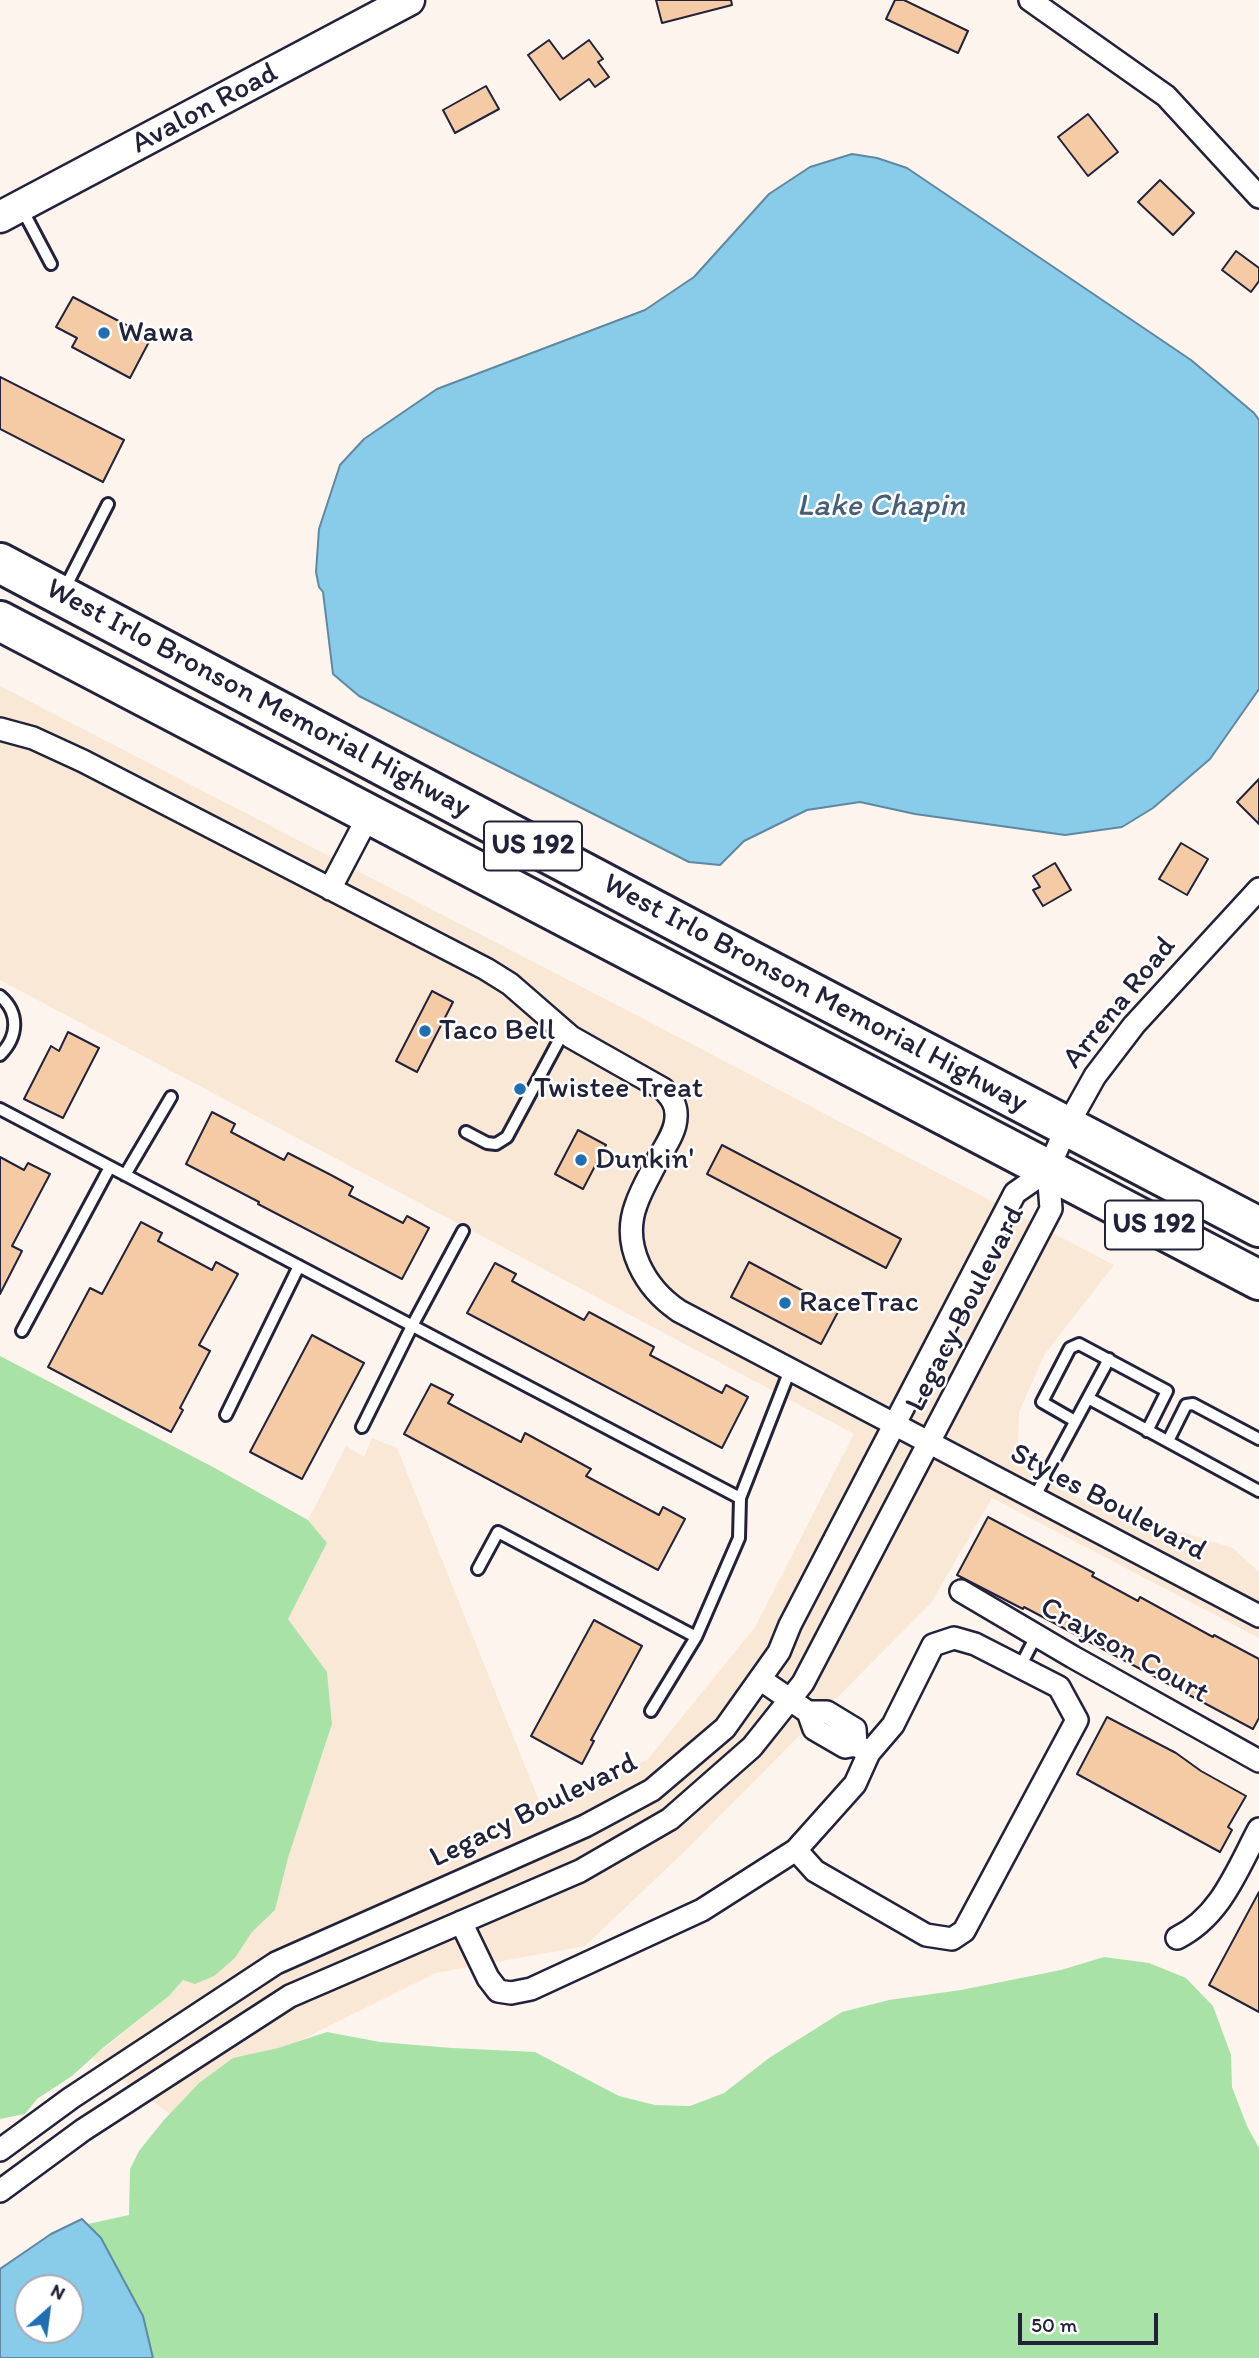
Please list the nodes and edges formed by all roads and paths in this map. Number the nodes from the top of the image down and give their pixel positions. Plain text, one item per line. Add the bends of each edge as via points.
1 (409, 0) edge
2 (1030, 0) edge
3 (1259, 197) edge
4 (10, 212) edge
5 (51, 264) dead end
6 (108, 504) dead end
7 (0, 563) edge
8 (61, 595) junction
9 (0, 621) edge
10 (0, 729) edge
11 (455, 804) junction
12 (369, 815) junction
13 (330, 889) junction
14 (1259, 889) edge
15 (0, 996) edge
16 (564, 1031) junction
17 (0, 1055) edge
18 (171, 1097) dead end
19 (0, 1109) edge
20 (1067, 1126) junction
21 (466, 1132) dead end
22 (110, 1167) junction
23 (1048, 1170) junction
24 (125, 1174) junction
25 (1259, 1227) edge
26 (463, 1231) dead end
27 (299, 1266) junction
28 (1259, 1280) edge
29 (412, 1326) junction
30 (22, 1331) dead end
31 (1109, 1359) junction
32 (790, 1370) junction
33 (1088, 1398) junction
34 (226, 1415) dead end
35 (1075, 1422) junction
36 (895, 1426) junction
37 (362, 1427) dead end
38 (1147, 1431) junction
39 (1259, 1439) edge
40 (1168, 1441) junction
41 (930, 1443) junction
42 (1259, 1491) edge
43 (740, 1498) junction
44 (1034, 1498) junction
45 (478, 1569) dead end
46 (961, 1591) dead end
47 (1259, 1616) edge
48 (1036, 1636) junction
49 (695, 1637) junction
50 (1020, 1667) junction
51 (760, 1679) junction
52 (799, 1706) junction
53 (651, 1711) dead end
54 (863, 1749) junction
55 (1259, 1760) edge
56 (1259, 1829) edge
57 (796, 1850) junction
58 (461, 1922) junction
59 (1177, 1938) dead end
60 (0, 2150) edge
61 (0, 2192) edge

1 - 4 main road, Avalon Road
2 - 3 street via 1166,96
4 - 5 lane
6 - 8 lane
7 - 8 highway, West Irlo Bronson Memorial Highway / US 192
8 - 11 highway, West Irlo Bronson Memorial Highway / US 192
9 - 12 highway, West Irlo Bronson Memorial Highway / US 192
10 - 13 street, Styles Boulevard via 83,761
11 - 12 highway via 401,806
11 - 20 highway, West Irlo Bronson Memorial Highway / US 192
12 - 13 street
12 - 23 highway, West Irlo Bronson Memorial Highway / US 192
13 - 16 street, Styles Boulevard via 499,976
14 - 20 street, Arrena Road via 1134,1025 1095,1076
15 - 17 lane via 16,1024 9,1046
16 - 21 lane via 507,1137 496,1144 487,1143
16 - 32 street, Styles Boulevard via 663,1089 675,1107 674,1128 632,1218 633,1245 644,1275 678,1311
18 - 24 lane
19 - 22 lane
20 - 23 street, Arrena Road
20 - 25 highway, West Irlo Bronson Memorial Highway / US 192
22 - 24 lane
22 - 30 lane
23 - 28 highway, West Irlo Bronson Memorial Highway / US 192
23 - 36 street, Legacy Boulevard via 1015,1193
23 - 41 street, Legacy Boulevard via 1051,1209
24 - 27 lane
26 - 29 lane
27 - 29 lane
27 - 34 lane
29 - 37 lane
29 - 43 lane
31 - 33 lane
31 - 35 lane via 1079,1344 1070,1348 1042,1402
31 - 38 lane via 1167,1391
32 - 36 street, Styles Boulevard
32 - 43 lane
33 - 35 lane
33 - 38 lane
35 - 44 lane
36 - 41 street, Styles Boulevard
36 - 51 street, Legacy Boulevard via 779,1652
38 - 40 lane
39 - 40 lane via 1193,1404 1186,1405
40 - 42 lane
41 - 44 street, Styles Boulevard
41 - 52 street, Legacy Boulevard via 803,1684
43 - 49 lane via 739,1538
44 - 47 street, Styles Boulevard
45 - 49 lane via 498,1532
46 - 48 street, Crayson Court
48 - 50 lane
48 - 55 street, Crayson Court
49 - 53 lane
50 - 54 street via 954,1638 933,1645 893,1725
50 - 57 street via 1059,1687 1077,1720 964,1931 952,1939 926,1935 815,1871
51 - 52 street
51 - 60 street, Legacy Boulevard via 725,1728 652,1790 585,1826 276,1963
52 - 54 street via 814,1729 845,1747
52 - 58 street, Legacy Boulevard via 670,1819 580,1871
54 - 57 street via 855,1784
56 - 59 street via 1220,1903 1201,1923
57 - 58 street via 702,1910 531,1989 498,1992
58 - 61 street, Legacy Boulevard via 290,1996 83,2130

